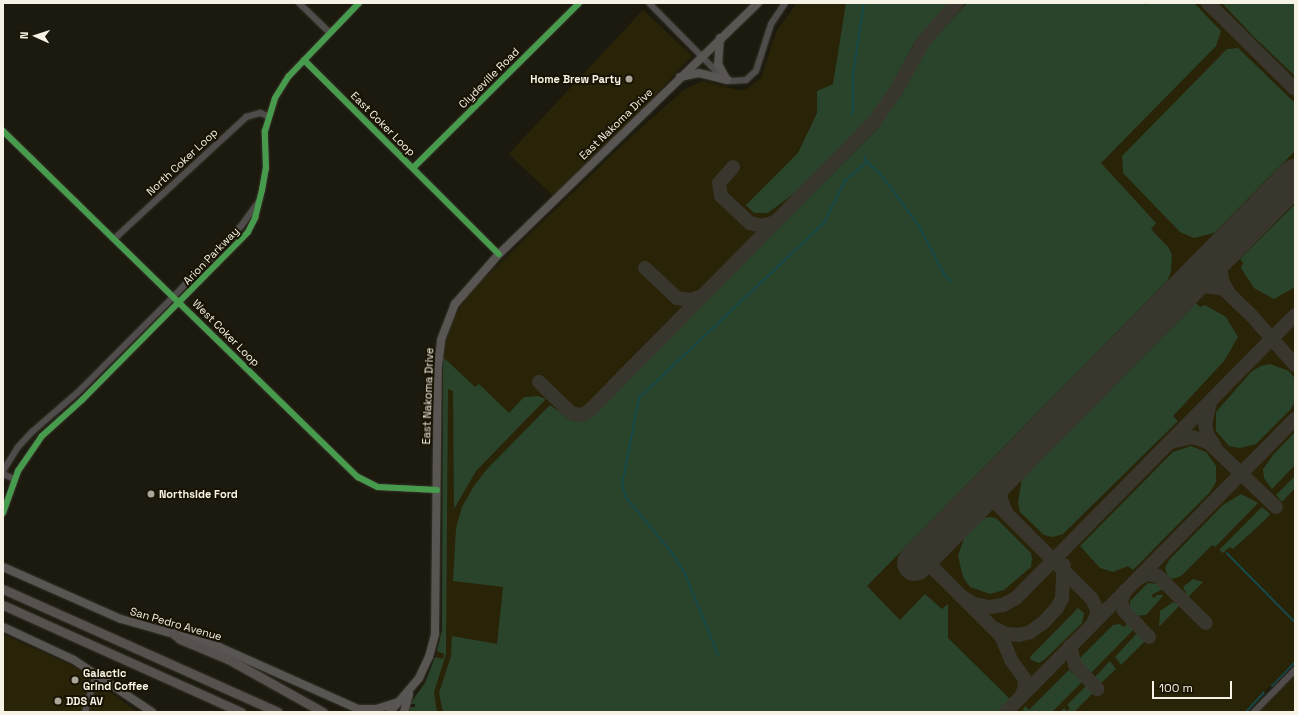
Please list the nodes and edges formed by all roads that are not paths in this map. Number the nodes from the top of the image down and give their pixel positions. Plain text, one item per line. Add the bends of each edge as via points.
1 (299, 3) edge
2 (359, 3) edge
3 (579, 3) edge
4 (649, 3) edge
5 (758, 3) edge
6 (785, 3) edge
7 (330, 33) junction
8 (720, 38) junction
9 (701, 56) junction
10 (304, 60) junction
11 (680, 77) junction
12 (727, 80) junction
13 (268, 116) junction
14 (3, 131) edge
15 (412, 168) junction
16 (260, 200) junction
17 (114, 239) junction
18 (499, 254) junction
19 (174, 296) junction
20 (180, 302) junction
21 (89, 381) junction
22 (95, 388) junction
23 (3, 473) edge
24 (14, 479) junction
25 (437, 490) junction
26 (3, 513) edge
27 (3, 561) edge
28 (6, 568) edge
29 (3, 589) edge
30 (3, 605) edge
31 (3, 627) edge
32 (173, 634) junction
33 (1295, 670) edge
34 (96, 673) junction
35 (410, 690) junction
36 (400, 701) junction
37 (342, 702) junction
38 (357, 708) junction
39 (86, 712) edge
40 (152, 712) edge
41 (241, 712) edge
42 (278, 712) edge
43 (323, 712) edge
44 (349, 712) edge
45 (365, 712) edge
46 (390, 712) edge
47 (404, 712) edge
48 (1254, 712) edge

1 - 7 street
2 - 7 street, Arion Parkway
3 - 15 street, Clydeville Road
4 - 9 street
5 - 8 main road, East Nakoma Drive
6 - 12 street via 771,24 756,72 746,80
7 - 10 street, Arion Parkway
8 - 9 main road, East Nakoma Drive
8 - 12 main road via 718,64
9 - 11 main road, East Nakoma Drive
9 - 12 street
10 - 13 street, Arion Parkway via 280,90
10 - 15 street, East Coker Loop
11 - 12 main road via 699,73
11 - 18 main road, East Nakoma Drive
13 - 16 street, Arion Parkway
13 - 17 street, North Coker Loop via 260,113 246,117
14 - 17 street, West Coker Loop
15 - 18 street, East Coker Loop
16 - 19 street, Arion Parkway via 241,226
16 - 20 street, Arion Parkway via 248,232
17 - 19 street, West Coker Loop
18 - 25 main road, East Nakoma Drive via 462,293 449,316 441,340 438,366
19 - 20 street, West Coker Loop
19 - 21 street, Arion Parkway
20 - 22 street, Arion Parkway
20 - 25 street, West Coker Loop via 358,477 383,488
21 - 22 street
21 - 23 street, Arion Parkway via 18,447
22 - 24 street, Arion Parkway via 42,436
23 - 24 street
24 - 26 street, Arion Parkway
25 - 35 main road, East Nakoma Drive via 435,634 425,668
27 - 28 street
28 - 32 main road, San Pedro Avenue via 112,615
29 - 42 highway
30 - 41 highway
31 - 34 main road
32 - 37 main road, San Pedro Avenue via 219,647
32 - 43 highway via 224,657
33 - 48 street
34 - 39 street
34 - 40 main road
35 - 36 main road, East Nakoma Drive
35 - 47 main road
36 - 38 main road via 376,709
36 - 46 main road, East Nakoma Drive
37 - 38 main road, San Pedro Avenue
37 - 44 main road
38 - 45 main road, San Pedro Avenue

